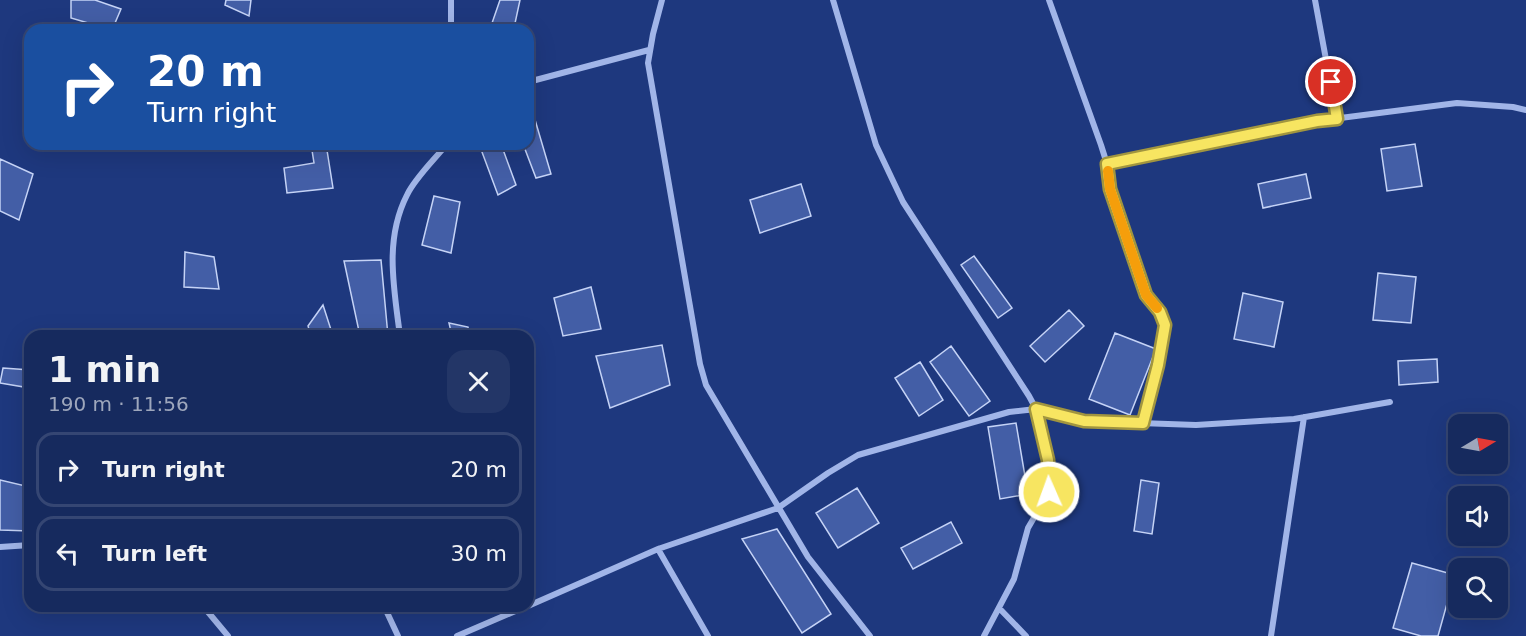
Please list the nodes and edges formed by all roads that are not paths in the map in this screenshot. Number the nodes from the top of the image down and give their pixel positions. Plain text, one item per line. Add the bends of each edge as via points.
1 (451, 0) edge
2 (662, 0) edge
3 (833, 0) edge
4 (1049, 0) edge
5 (1315, 0) edge
6 (451, 24) edge
7 (649, 50) junction
8 (534, 79) edge
9 (1526, 110) edge
10 (1337, 119) junction
11 (442, 150) edge
12 (1107, 164) junction
13 (399, 330) edge
14 (1390, 402) dead end
15 (1036, 409) junction
16 (1304, 417) junction
17 (1143, 423) junction
18 (778, 508) junction
19 (24, 545) edge
20 (0, 547) edge
21 (658, 549) junction
22 (534, 603) edge
23 (999, 608) junction
24 (208, 612) edge
25 (387, 612) edge
26 (513, 612) edge
27 (228, 636) edge
28 (398, 636) edge
29 (458, 636) edge
30 (708, 636) edge
31 (870, 636) edge
32 (984, 636) edge
33 (1026, 636) edge
34 (1270, 636) edge

1 - 6 street
2 - 7 street
3 - 15 street via 876,145 903,202
4 - 12 street
5 - 10 street
7 - 8 street
7 - 18 street via 648,63 706,386
9 - 10 street via 1457,103
10 - 12 street
11 - 13 street via 407,193 395,223 391,260
12 - 17 street via 1110,189 1146,295 1165,325
14 - 16 street
15 - 17 street via 1084,421
15 - 18 street via 1009,412 858,455
15 - 23 street via 1048,460 1049,492 1028,528 1014,579
16 - 17 street via 1196,425
16 - 34 street
18 - 21 street
18 - 31 street via 808,557
19 - 20 street
21 - 22 street
21 - 30 street
23 - 32 street
23 - 33 street
24 - 27 street
25 - 28 street
26 - 29 street

